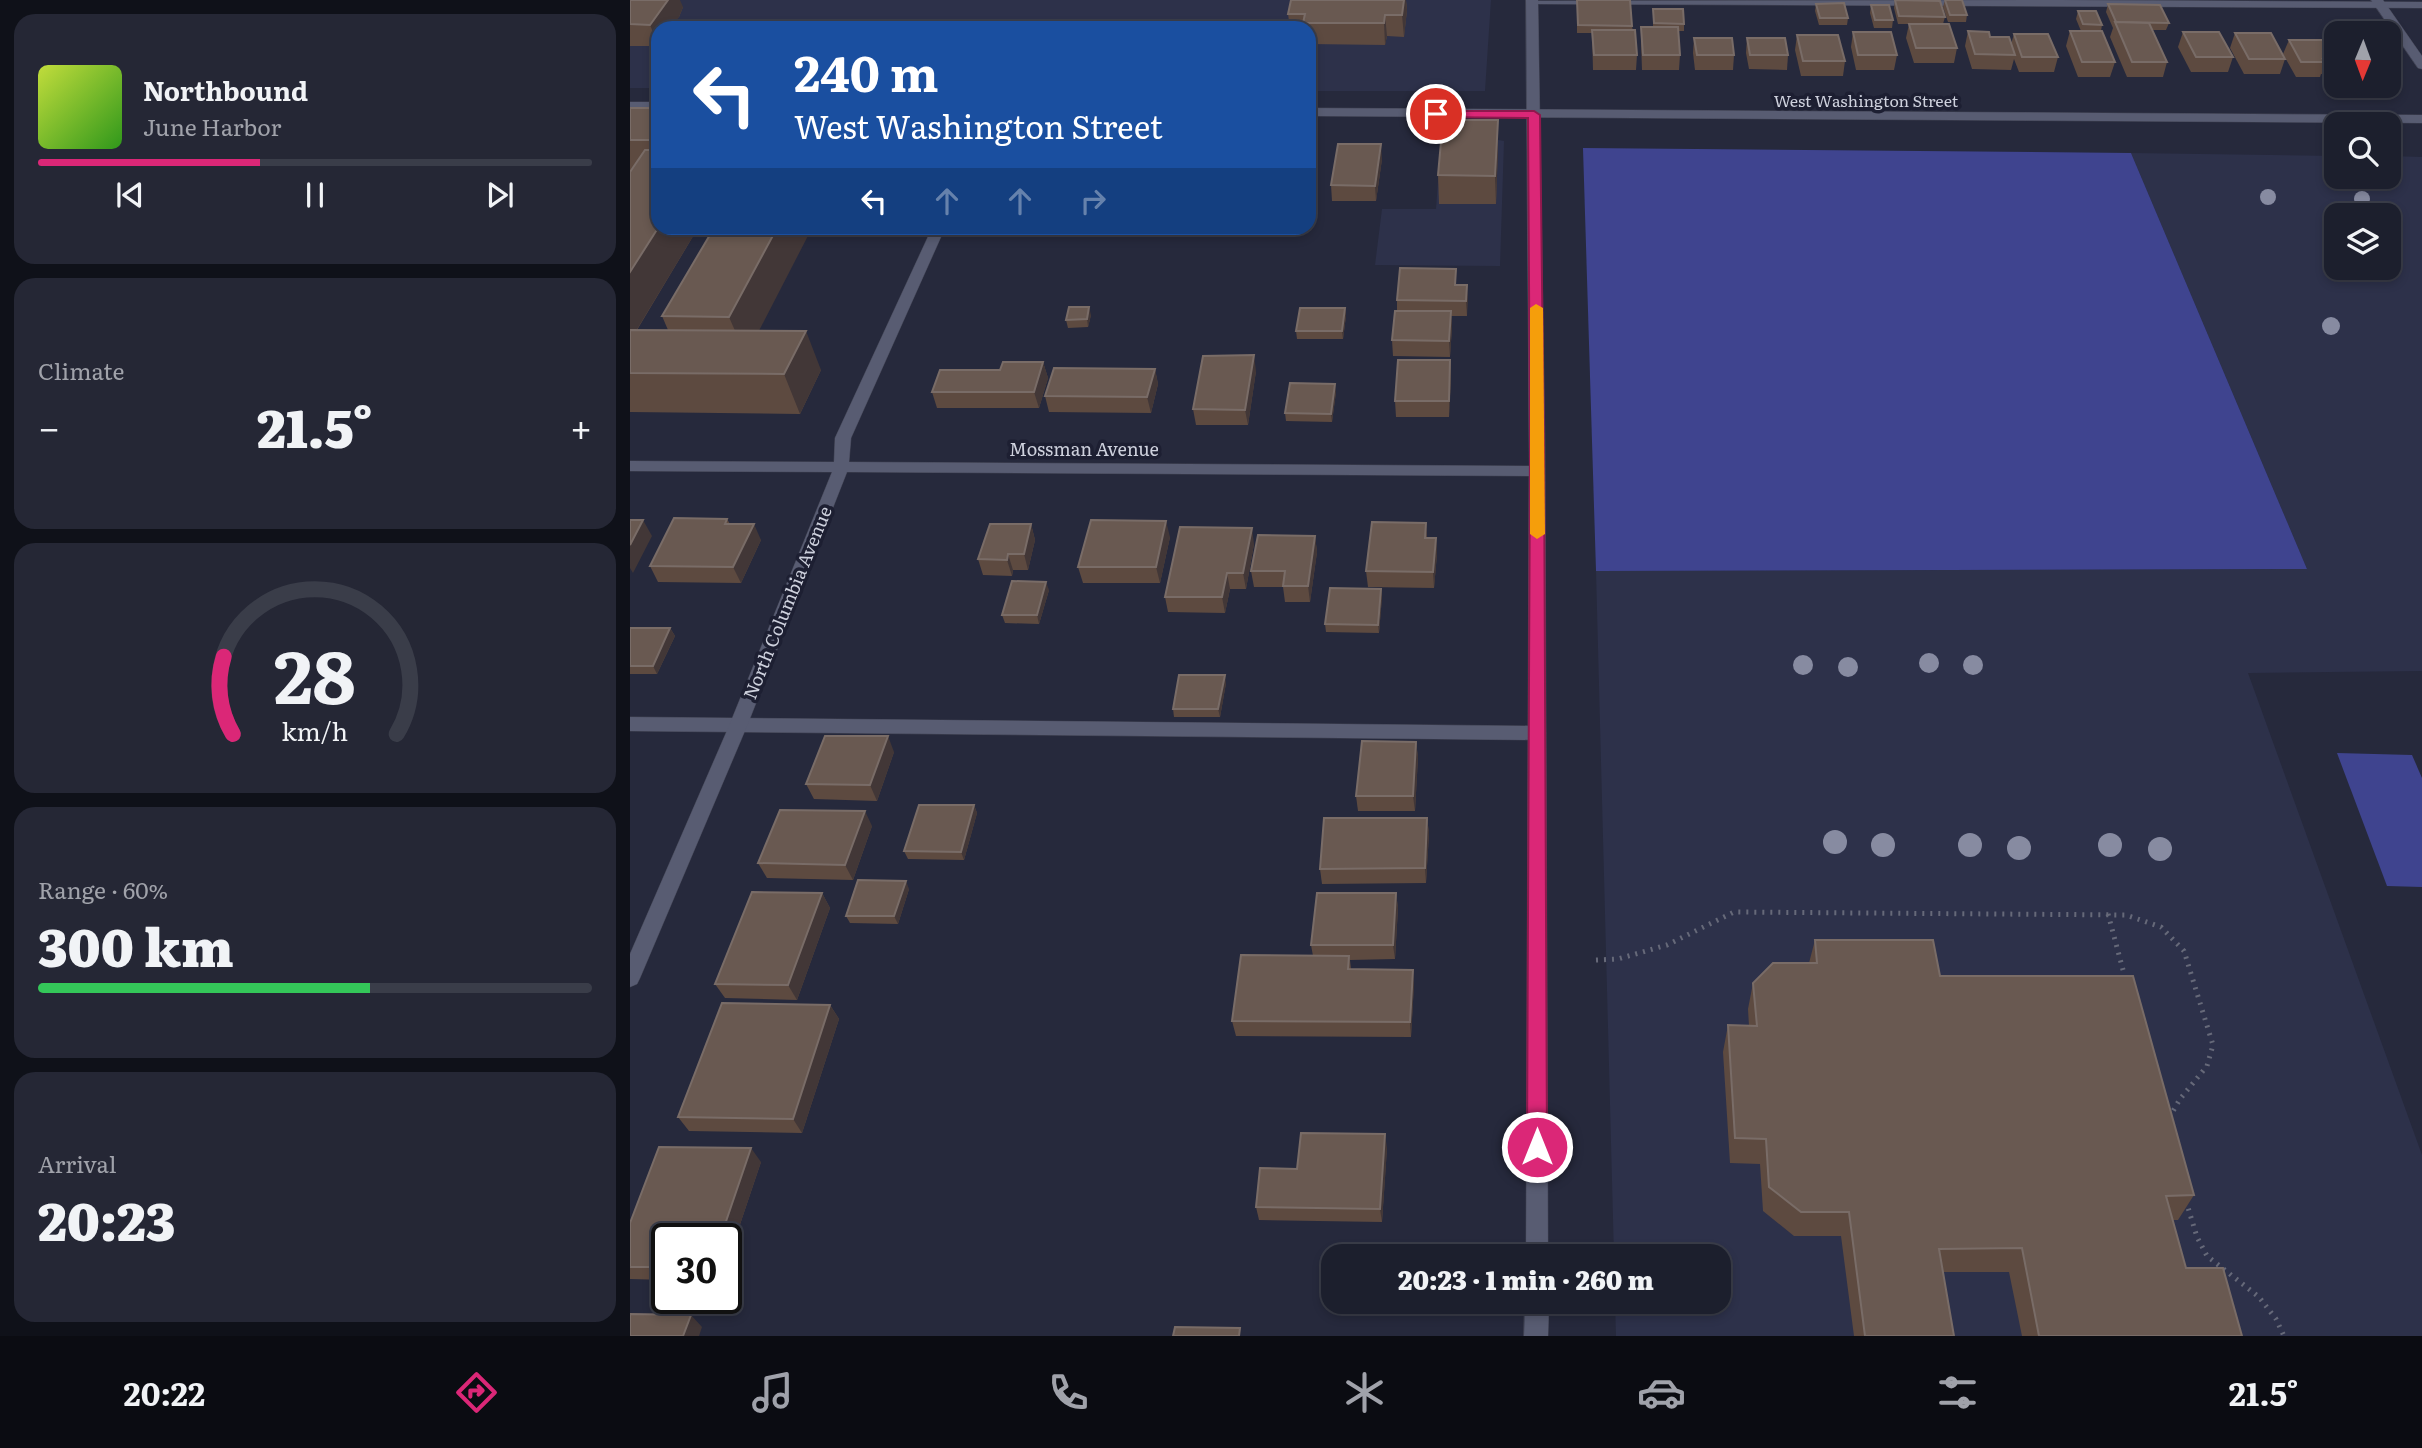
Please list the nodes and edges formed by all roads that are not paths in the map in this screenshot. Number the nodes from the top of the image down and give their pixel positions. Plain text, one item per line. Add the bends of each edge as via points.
1 (1532, 0) edge
2 (2379, 3) edge
3 (2422, 5) edge
4 (2422, 65) edge
5 (630, 106) edge
6 (651, 106) edge
7 (1316, 112) edge
8 (1534, 115) junction
9 (2422, 119) edge
10 (936, 235) edge
11 (630, 466) edge
12 (841, 467) junction
13 (1537, 471) junction
14 (630, 724) edge
15 (738, 726) junction
16 (1537, 733) junction
17 (630, 978) edge
18 (1537, 1244) edge
19 (1536, 1314) edge
20 (1536, 1336) edge

1 - 2 street
1 - 8 street
2 - 3 street
2 - 4 street
5 - 6 street
7 - 8 street, West Washington Street
8 - 9 street, West Washington Street
8 - 13 street
10 - 12 street, North Columbia Avenue via 843,439
11 - 12 street, Mossman Avenue
12 - 13 street, Mossman Avenue
12 - 15 street, North Columbia Avenue
13 - 16 street
14 - 15 street
15 - 16 street
15 - 17 street, North Columbia Avenue
16 - 18 street
19 - 20 street

